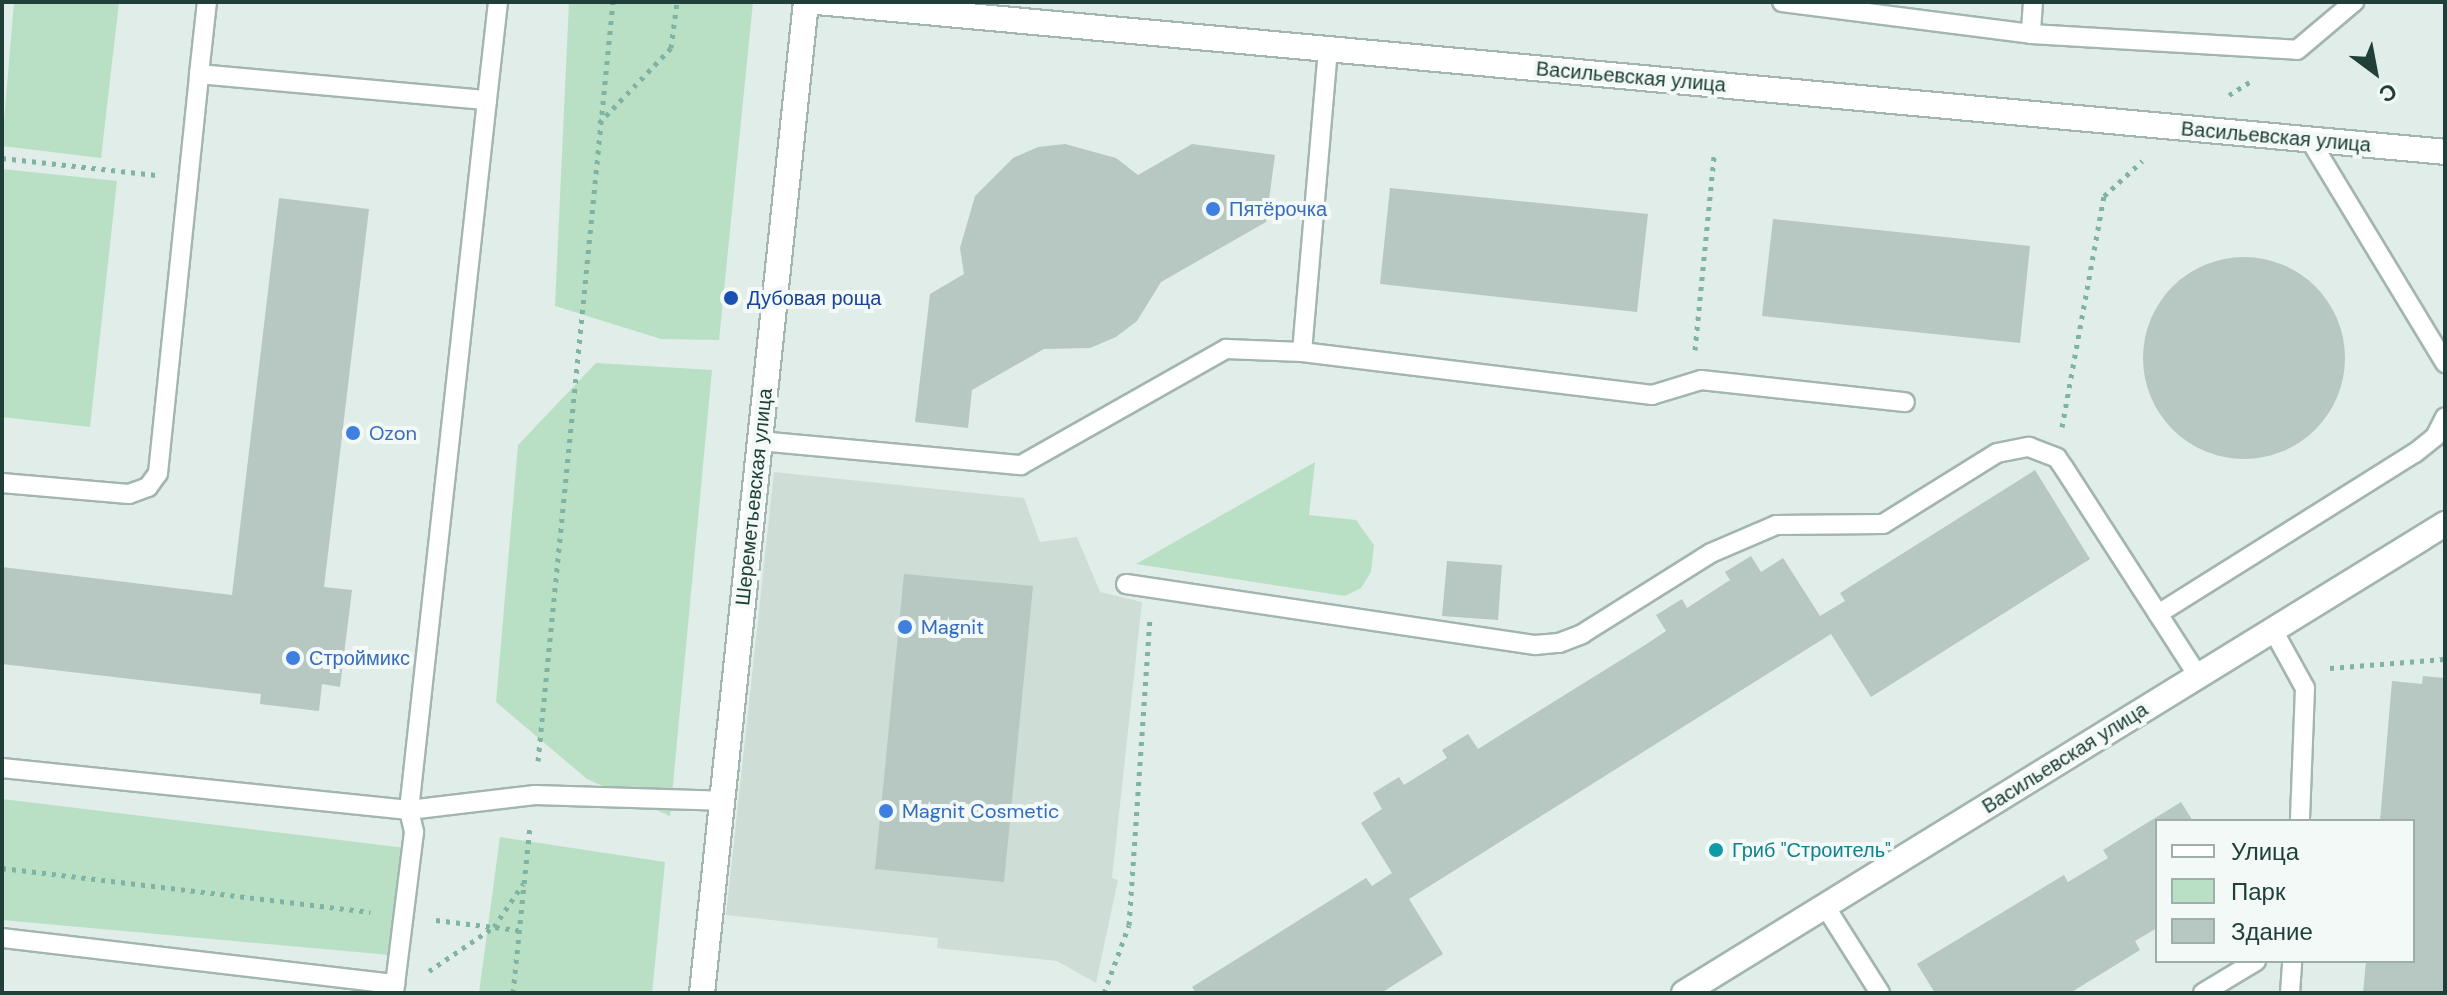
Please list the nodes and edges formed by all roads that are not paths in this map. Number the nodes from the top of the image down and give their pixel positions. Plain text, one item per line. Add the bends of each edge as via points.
1 (207, 2) edge
2 (498, 2) edge
3 (806, 2) edge
4 (817, 2) edge
5 (1782, 2) edge
6 (2033, 2) edge
7 (2354, 2) edge
8 (2031, 34) junction
9 (1328, 49) junction
10 (199, 74) junction
11 (487, 100) junction
12 (2310, 140) junction
13 (2445, 152) edge
14 (1302, 352) junction
15 (2445, 363) edge
16 (1905, 402) dead end
17 (2445, 417) edge
18 (760, 441) junction
19 (2, 483) edge
20 (2445, 524) edge
21 (1126, 584) dead end
22 (2158, 614) junction
23 (2273, 630) junction
24 (2198, 676) junction
25 (2, 768) edge
26 (721, 801) junction
27 (409, 810) junction
28 (2300, 819) edge
29 (1825, 906) junction
30 (2, 938) edge
31 (2253, 963) edge
32 (2292, 963) edge
33 (394, 989) edge
34 (702, 993) edge
35 (1684, 993) edge
36 (1880, 993) edge
37 (2203, 993) edge
38 (2290, 993) edge

1 - 10 lane
2 - 11 lane
3 - 18 street, Шереметьевская улица
4 - 9 street, Васильевская улица
5 - 8 lane
6 - 8 lane
7 - 8 lane via 2297,50
9 - 12 street, Васильевская улица
9 - 14 lane
10 - 11 lane
10 - 19 lane via 158,473 148,487 129,494
11 - 27 lane
12 - 13 street, Васильевская улица
12 - 15 lane
14 - 16 lane via 1652,395 1701,380
14 - 18 lane via 1226,349 1021,465
17 - 22 lane via 2435,437 2415,453
18 - 26 street, Шереметьевская улица
20 - 23 street, Васильевская улица
21 - 22 lane via 1535,645 1559,643 1711,553 1776,525 1883,524 1997,453 2029,447 2057,458
22 - 24 lane
23 - 24 street, Васильевская улица
23 - 28 lane via 2297,670 2306,710
24 - 29 street, Васильевская улица
25 - 27 lane
26 - 27 lane via 535,795
26 - 34 street, Шереметьевская улица
27 - 33 lane via 414,832
29 - 35 street, Васильевская улица
29 - 36 lane
30 - 33 lane
31 - 37 lane
32 - 38 lane

